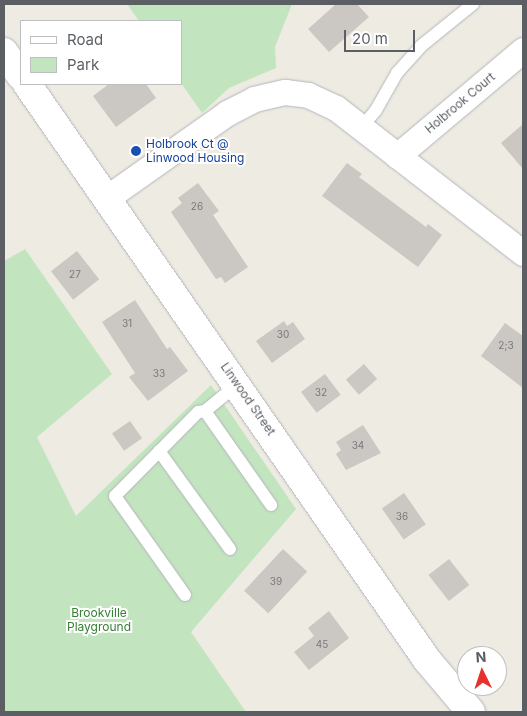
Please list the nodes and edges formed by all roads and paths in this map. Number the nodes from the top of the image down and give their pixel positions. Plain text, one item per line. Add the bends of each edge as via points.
1 (473, 4) edge
2 (523, 50) edge
3 (4, 52) edge
4 (20, 75) edge
5 (28, 85) edge
6 (361, 128) junction
7 (397, 156) junction
8 (108, 197) junction
9 (523, 253) edge
10 (238, 384) junction
11 (205, 411) junction
12 (160, 451) junction
13 (271, 505) dead end
14 (230, 549) dead end
15 (185, 596) dead end
16 (471, 712) edge

1 - 6 lane via 421,46 397,73 376,110
2 - 7 street, Holbrook Court
3 - 4 main road
5 - 8 main road, Linwood Street
6 - 7 street
6 - 8 street via 336,108 308,95 285,92 254,99 227,113
7 - 9 street
8 - 10 main road, Linwood Street
10 - 11 lane
10 - 16 main road, Linwood Street via 427,660
11 - 12 lane via 198,412
11 - 13 lane
12 - 14 lane
12 - 15 lane via 115,496

